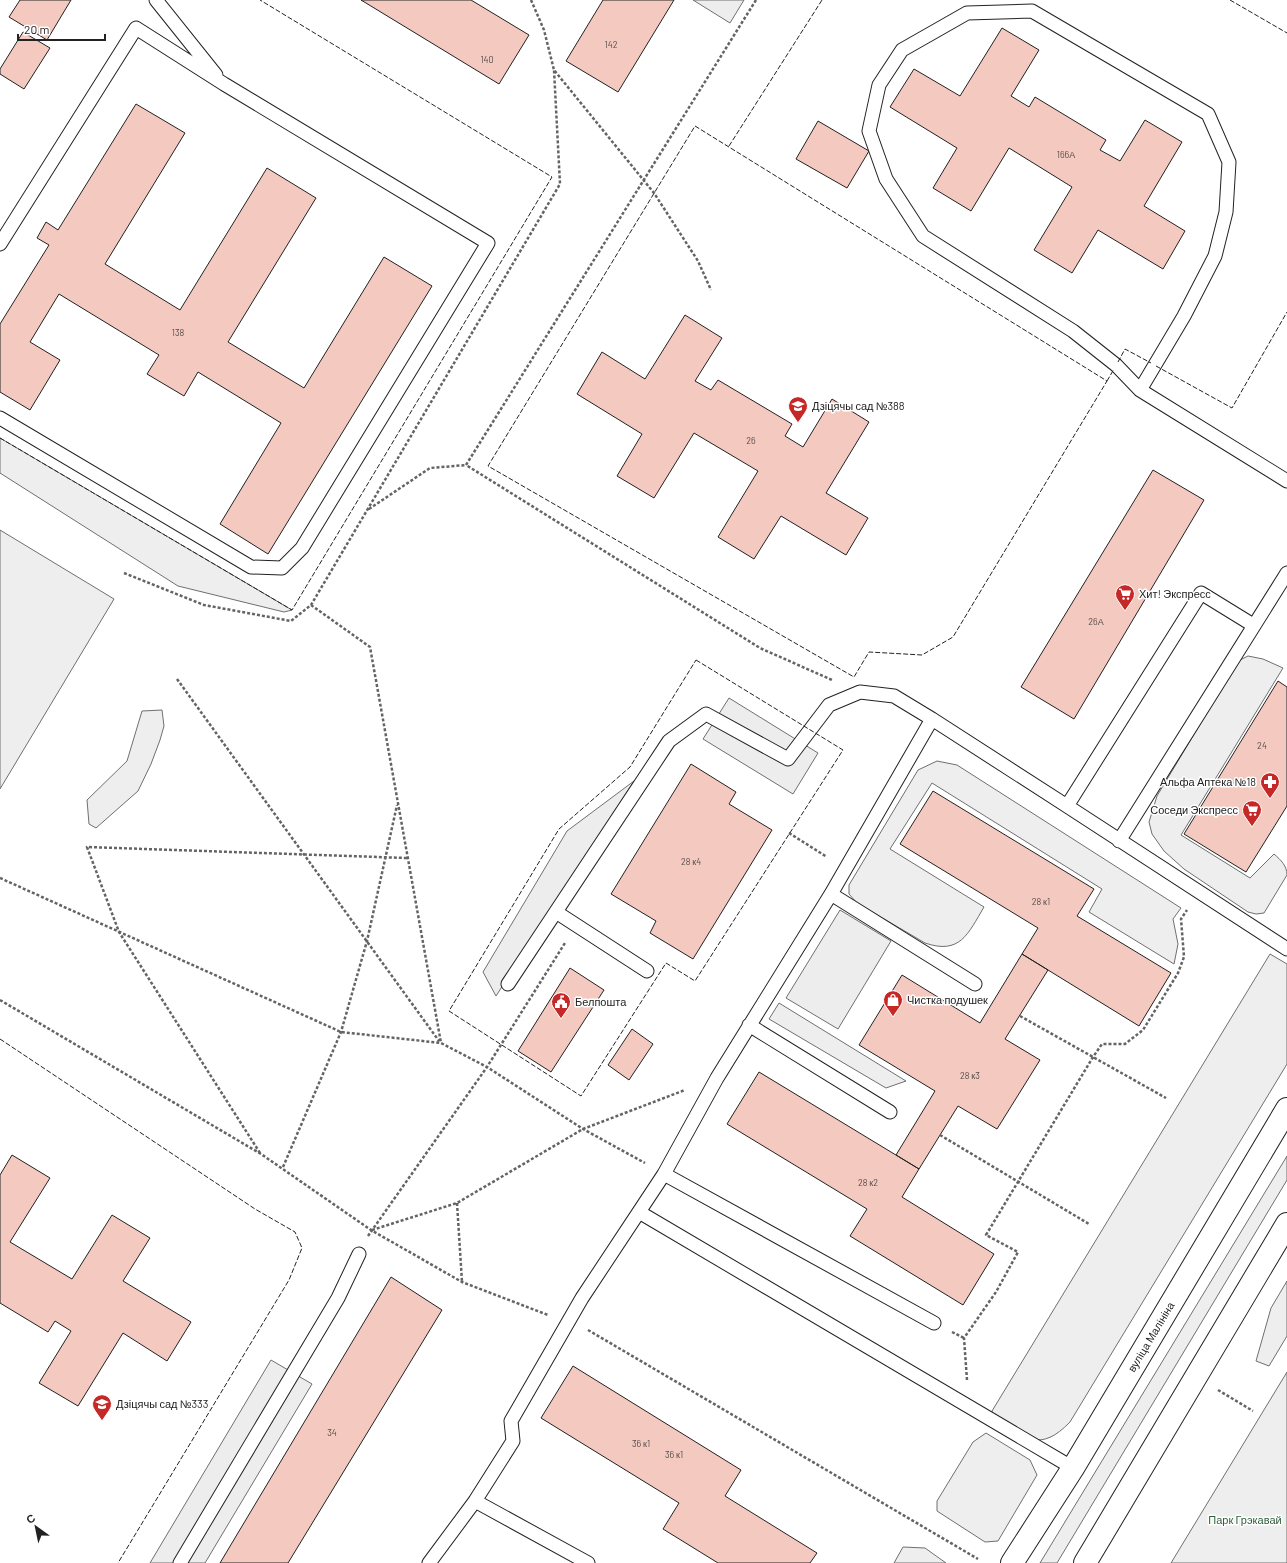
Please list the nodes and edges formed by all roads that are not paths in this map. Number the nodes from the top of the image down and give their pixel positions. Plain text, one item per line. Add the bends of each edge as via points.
1 (156, 0) edge
2 (224, 84) junction
3 (0, 244) edge
4 (1140, 390) junction
5 (0, 418) edge
6 (1287, 481) edge
7 (1287, 573) edge
8 (1253, 625) junction
9 (932, 720) junction
10 (1067, 806) junction
11 (1119, 841) junction
12 (831, 894) junction
13 (556, 912) junction
14 (1287, 949) edge
15 (647, 971) dead end
16 (508, 984) dead end
17 (975, 984) dead end
18 (749, 1025) junction
19 (1287, 1109) edge
20 (890, 1112) dead end
21 (664, 1174) junction
22 (639, 1212) junction
23 (1287, 1224) edge
24 (359, 1254) dead end
25 (934, 1323) dead end
26 (1073, 1468) junction
27 (475, 1501) junction
28 (180, 1563) edge
29 (429, 1563) edge
30 (588, 1563) edge
31 (1012, 1563) edge
32 (1085, 1563) edge

1 - 2 lane
2 - 3 lane via 136,28
2 - 5 lane via 488,243 302,548 282,568 251,567
4 - 4 lane via 1184,316 1215,256 1226,212 1229,162 1208,114 1032,11 967,13 902,50 879,85 868,131 886,179 923,236 1073,331 1116,365
4 - 6 lane
7 - 8 lane
8 - 10 lane via 1201,592
8 - 11 lane
9 - 10 lane
9 - 12 lane
9 - 13 lane via 894,696 860,692 829,705 788,759 706,714 669,741
10 - 11 lane
11 - 14 lane
12 - 17 lane
12 - 18 lane
13 - 15 lane
13 - 16 lane
18 - 20 lane
18 - 21 lane
19 - 26 main road, вуліца Малініна
21 - 22 lane
21 - 25 lane
22 - 26 lane
22 - 27 lane via 582,1298 511,1421 513,1440
23 - 32 main road
24 - 28 lane via 338,1298
26 - 31 main road, вуліца Малініна
27 - 29 lane
27 - 30 lane

